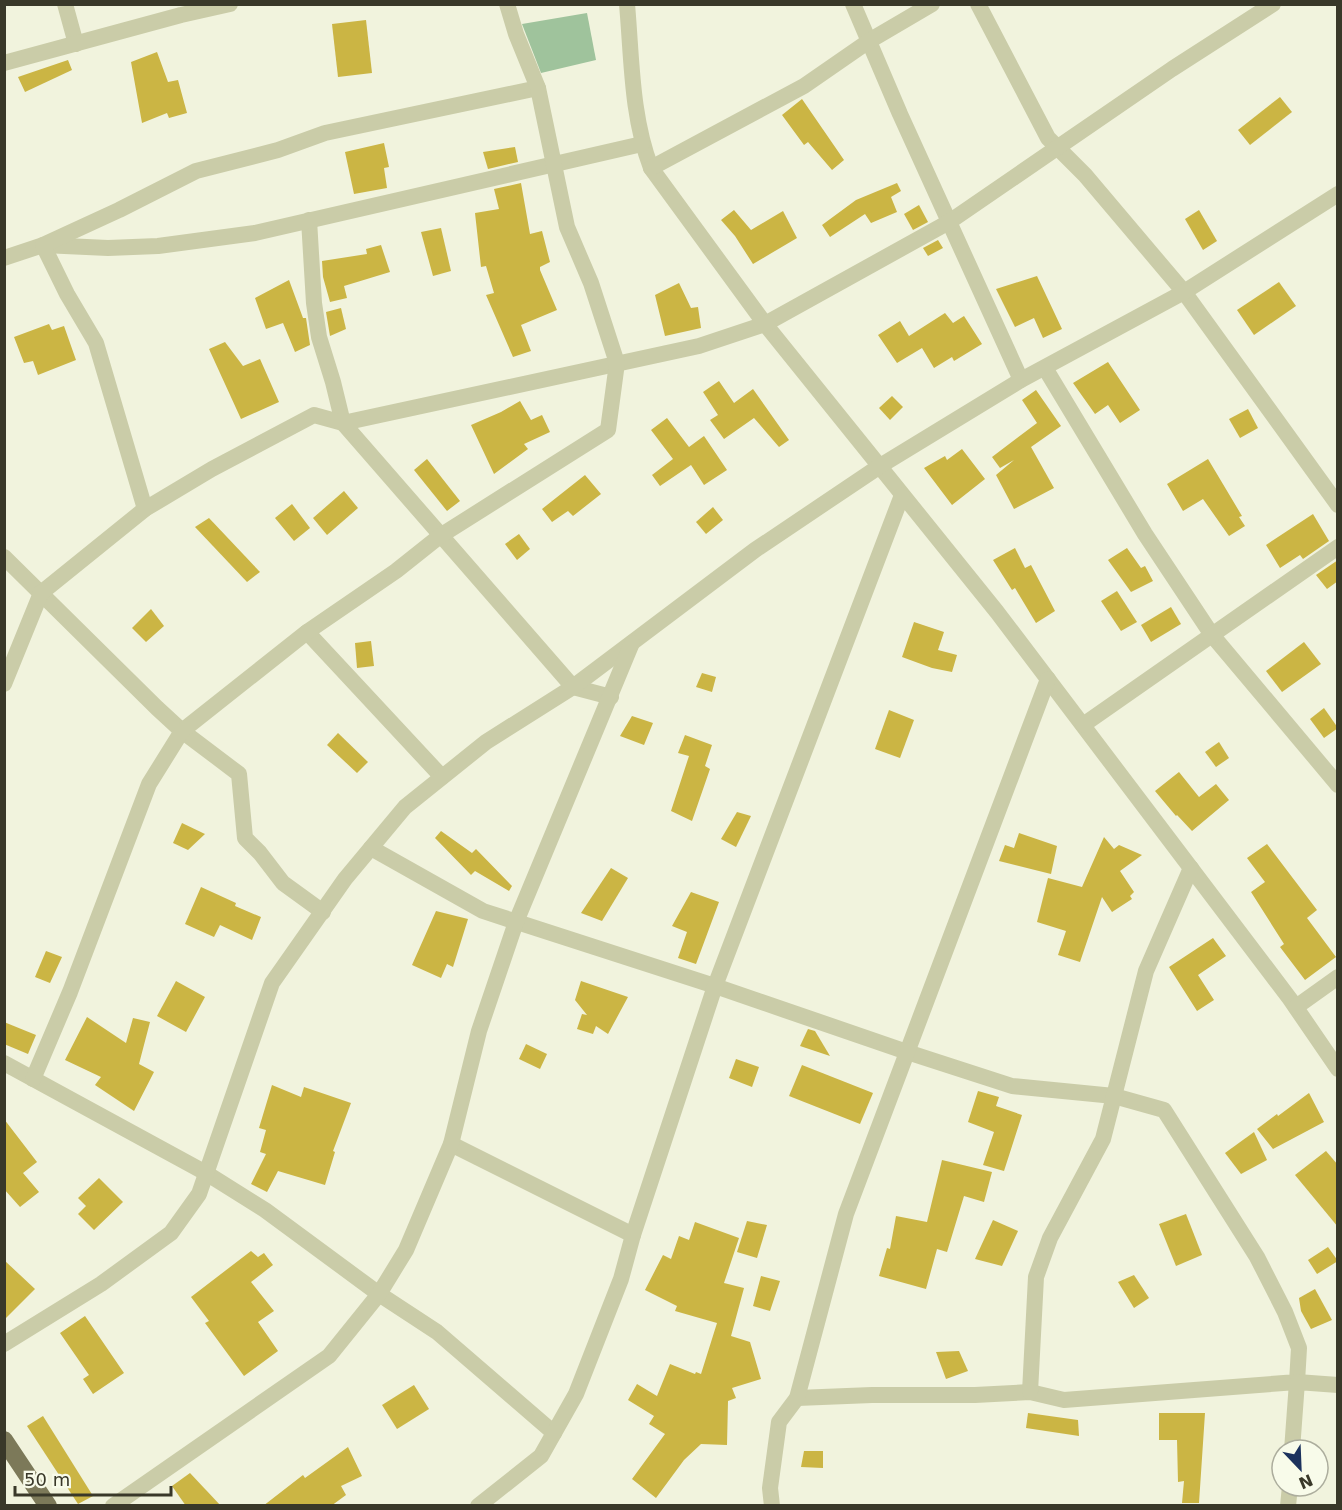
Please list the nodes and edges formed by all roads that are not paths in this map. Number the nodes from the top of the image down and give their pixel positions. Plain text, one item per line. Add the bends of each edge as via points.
1 (65, 4) edge
2 (230, 4) edge
3 (507, 4) edge
4 (627, 4) edge
5 (853, 4) edge
6 (932, 4) edge
7 (978, 4) edge
8 (1273, 4) edge
9 (869, 40) junction
10 (76, 44) junction
11 (4, 63) edge
12 (538, 88) junction
13 (642, 144) junction
14 (1057, 147) junction
15 (554, 163) junction
16 (651, 168) junction
17 (1338, 194) edge
18 (309, 220) junction
19 (949, 222) junction
20 (43, 244) junction
21 (4, 258) edge
22 (1185, 292) junction
23 (765, 324) junction
24 (617, 363) junction
25 (1045, 368) junction
26 (1021, 380) junction
27 (343, 423) junction
28 (880, 466) junction
29 (902, 495) junction
30 (1338, 505) edge
31 (145, 509) junction
32 (440, 536) junction
33 (1338, 547) edge
34 (4, 557) edge
35 (41, 593) junction
36 (307, 632) junction
37 (1212, 635) junction
38 (632, 643) junction
39 (1048, 679) junction
40 (4, 684) edge
41 (573, 687) junction
42 (611, 697) junction
43 (1083, 725) junction
44 (182, 731) junction
45 (442, 777) junction
46 (1338, 785) edge
47 (371, 848) junction
48 (1191, 868) junction
49 (323, 912) junction
50 (516, 921) junction
51 (1338, 977) edge
52 (715, 986) junction
53 (1296, 1007) junction
54 (907, 1052) junction
55 (4, 1063) edge
56 (1338, 1069) edge
57 (33, 1079) junction
58 (1114, 1096) junction
59 (451, 1144) junction
60 (206, 1173) junction
61 (633, 1235) junction
62 (380, 1293) junction
63 (4, 1344) edge
64 (1297, 1382) junction
65 (1338, 1385) edge
66 (1030, 1392) junction
67 (797, 1398) junction
68 (554, 1433) junction
69 (1293, 1438) edge
70 (4, 1440) edge
71 (48, 1506) edge
72 (113, 1506) edge
73 (478, 1506) edge
74 (772, 1506) edge

1 - 10 street
2 - 10 street
3 - 12 street
4 - 13 street
5 - 9 street
6 - 9 street
7 - 14 street via 1048,138
8 - 14 street
9 - 16 street via 804,86
9 - 19 street
10 - 11 street
12 - 15 street
12 - 20 street via 325,133 278,150 196,171
13 - 15 street
13 - 16 street
14 - 19 street
14 - 22 street
15 - 18 street
15 - 24 street via 567,227
16 - 23 street
17 - 22 street
18 - 20 street via 255,233 158,246
18 - 27 street via 319,337
19 - 23 street
19 - 26 street
20 - 21 street
20 - 31 street via 96,343
22 - 25 street
22 - 30 street
23 - 24 street via 699,346
23 - 28 street
24 - 27 street
24 - 32 street via 608,430
25 - 26 street
25 - 37 street via 1145,534
26 - 28 street
27 - 31 street via 315,415
27 - 32 street
28 - 29 street
28 - 38 street via 755,550
29 - 39 street
29 - 52 street
31 - 35 street
32 - 36 street
32 - 41 street
33 - 37 street
34 - 35 street
35 - 40 street
35 - 44 street
36 - 44 street
36 - 45 street
37 - 43 street
37 - 46 street
38 - 41 street
38 - 42 street
39 - 43 street
39 - 54 street
41 - 42 street
41 - 45 street via 486,742
42 - 50 street
43 - 48 street
44 - 49 street via 239,774 245,838 283,884
44 - 57 street via 149,784
45 - 47 street via 405,807
47 - 49 street
47 - 50 street via 483,911
48 - 53 street
48 - 58 street via 1146,971
49 - 60 street via 272,983
50 - 52 street
50 - 59 street via 479,1031
51 - 53 street
52 - 54 street
52 - 61 street
53 - 56 street
54 - 58 street via 1012,1086
54 - 67 street via 846,1214
55 - 57 street
57 - 60 street
58 - 64 street via 1164,1110 1190,1149 1286,1312 1299,1348
58 - 66 street via 1103,1139 1050,1238 1036,1277
59 - 61 street
59 - 62 street via 406,1250
60 - 62 street via 265,1210
60 - 63 street via 199,1194 171,1233 101,1284
61 - 68 street via 621,1279 576,1394
62 - 68 street via 437,1332
62 - 72 street via 329,1356
64 - 65 street
64 - 66 street via 1064,1400
64 - 69 street
66 - 67 street
67 - 74 street via 779,1422 770,1488
68 - 73 street via 541,1456
70 - 71 main road

